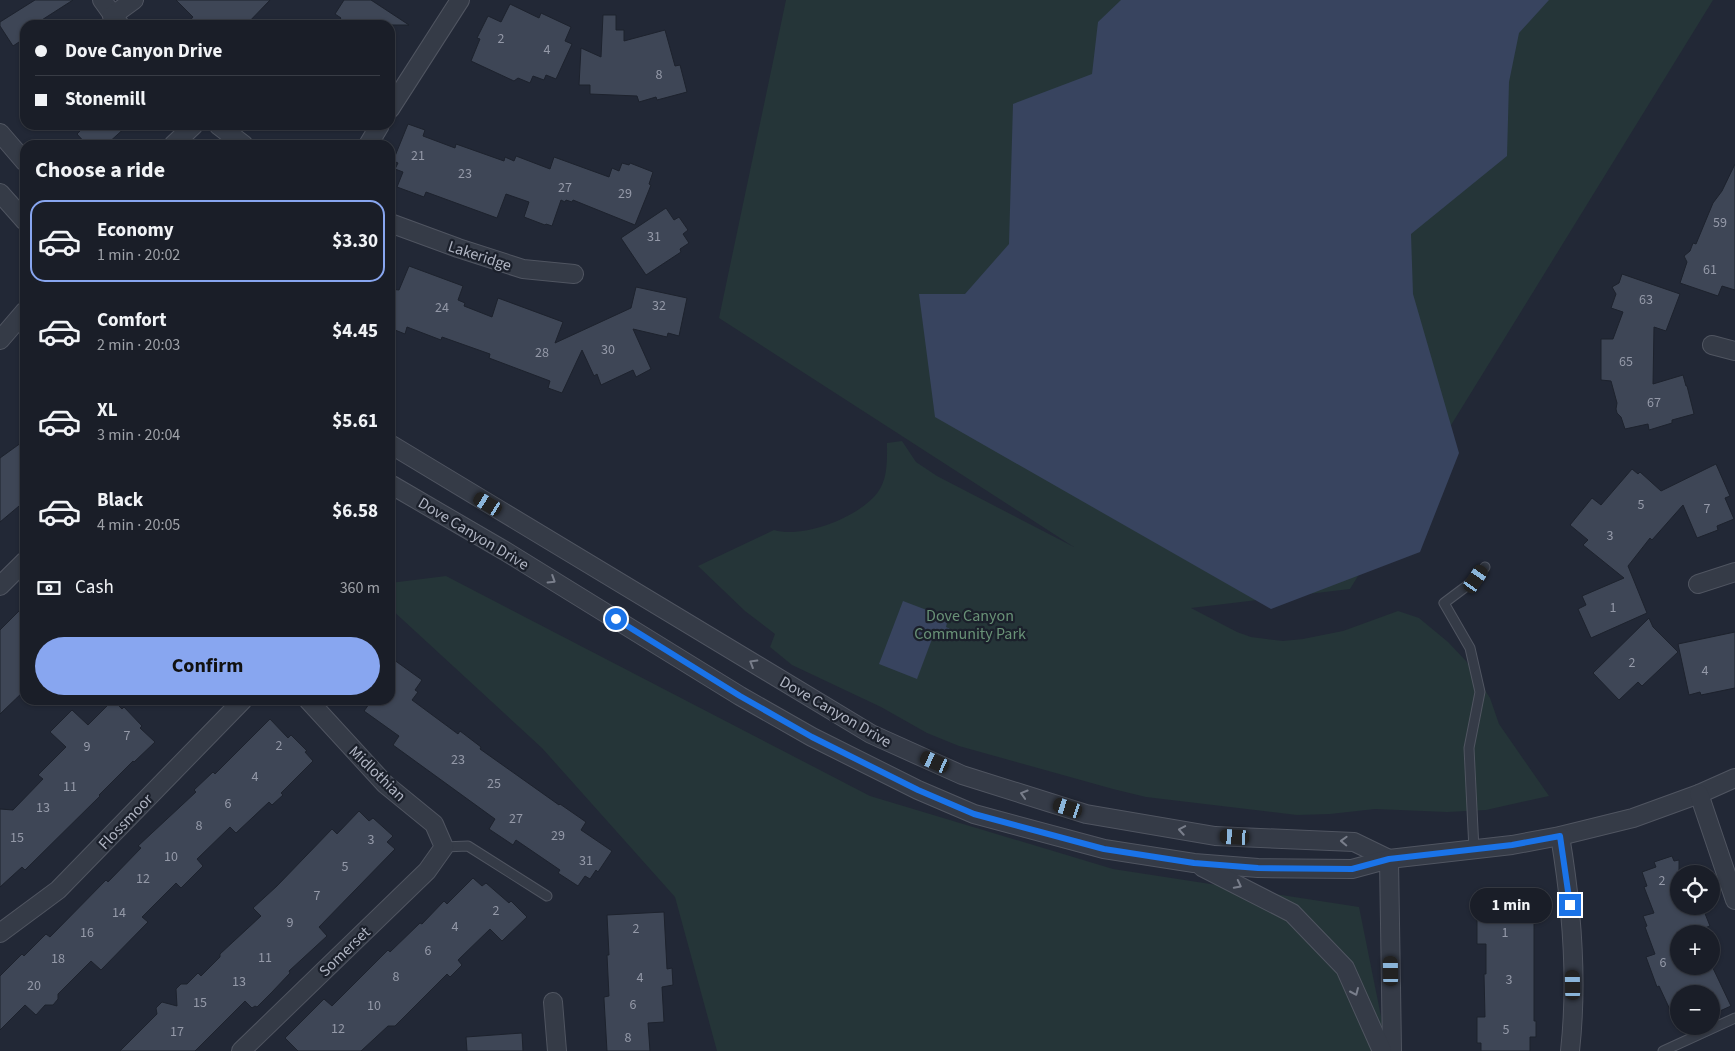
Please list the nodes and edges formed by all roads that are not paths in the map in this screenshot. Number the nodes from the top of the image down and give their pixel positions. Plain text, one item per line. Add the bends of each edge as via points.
1 (102, 0) edge
2 (134, 0) edge
3 (460, 0) edge
4 (115, 20) edge
5 (117, 20) edge
6 (395, 101) edge
7 (189, 130) edge
8 (224, 130) edge
9 (0, 133) edge
10 (178, 140) edge
11 (238, 140) edge
12 (20, 156) edge
13 (0, 193) edge
14 (20, 215) edge
15 (395, 225) edge
16 (574, 274) dead end
17 (20, 317) edge
18 (0, 340) edge
19 (1712, 345) dead end
20 (1735, 351) edge
21 (395, 447) edge
22 (395, 487) edge
23 (20, 566) edge
24 (1485, 567) dead end
25 (1735, 572) edge
26 (1698, 584) dead end
27 (0, 586) edge
28 (238, 705) edge
29 (313, 705) edge
30 (1735, 778) edge
31 (1699, 794) junction
32 (1560, 836) junction
33 (444, 847) junction
34 (1474, 850) junction
35 (1389, 859) junction
36 (1194, 863) junction
37 (546, 896) dead end
38 (1735, 900) edge
39 (0, 933) edge
40 (553, 1002) dead end
41 (1735, 1018) edge
42 (241, 1051) edge
43 (557, 1051) edge
44 (1382, 1051) edge
45 (1392, 1051) edge
46 (1570, 1051) edge
47 (1663, 1051) edge

1 - 4 street
2 - 5 street
3 - 6 street
7 - 10 street
8 - 11 street
9 - 12 street
13 - 14 street
15 - 16 street, Lakeridge via 523,269
17 - 18 street
19 - 20 street
35 -> 21 street, Dove Canyon Drive via 1354,842 1215,836 1086,814 962,775 871,734
22 -> 36 street, Dove Canyon Drive via 505,550 740,696 812,737 918,790 974,814 1104,849
23 - 27 street
24 - 34 lane via 1476,579 1444,603 1470,648 1480,692 1469,748
25 - 26 street
28 - 39 street, Flossmoor via 58,890
29 - 33 street, Midlothian via 385,784 434,824
30 - 31 street, Dove Canyon Drive
31 - 32 street, Dove Canyon Drive via 1633,818
31 - 38 street
32 - 34 street, Dove Canyon Drive
32 - 46 street via 1572,924
33 - 37 lane via 468,846
33 - 42 street, Somerset via 427,870
34 - 35 street, Dove Canyon Drive
35 - 36 street, Dove Canyon Drive via 1352,869 1258,868
35 - 45 street
36 -> 44 street via 1292,913 1345,968
40 - 43 street
41 - 47 lane

